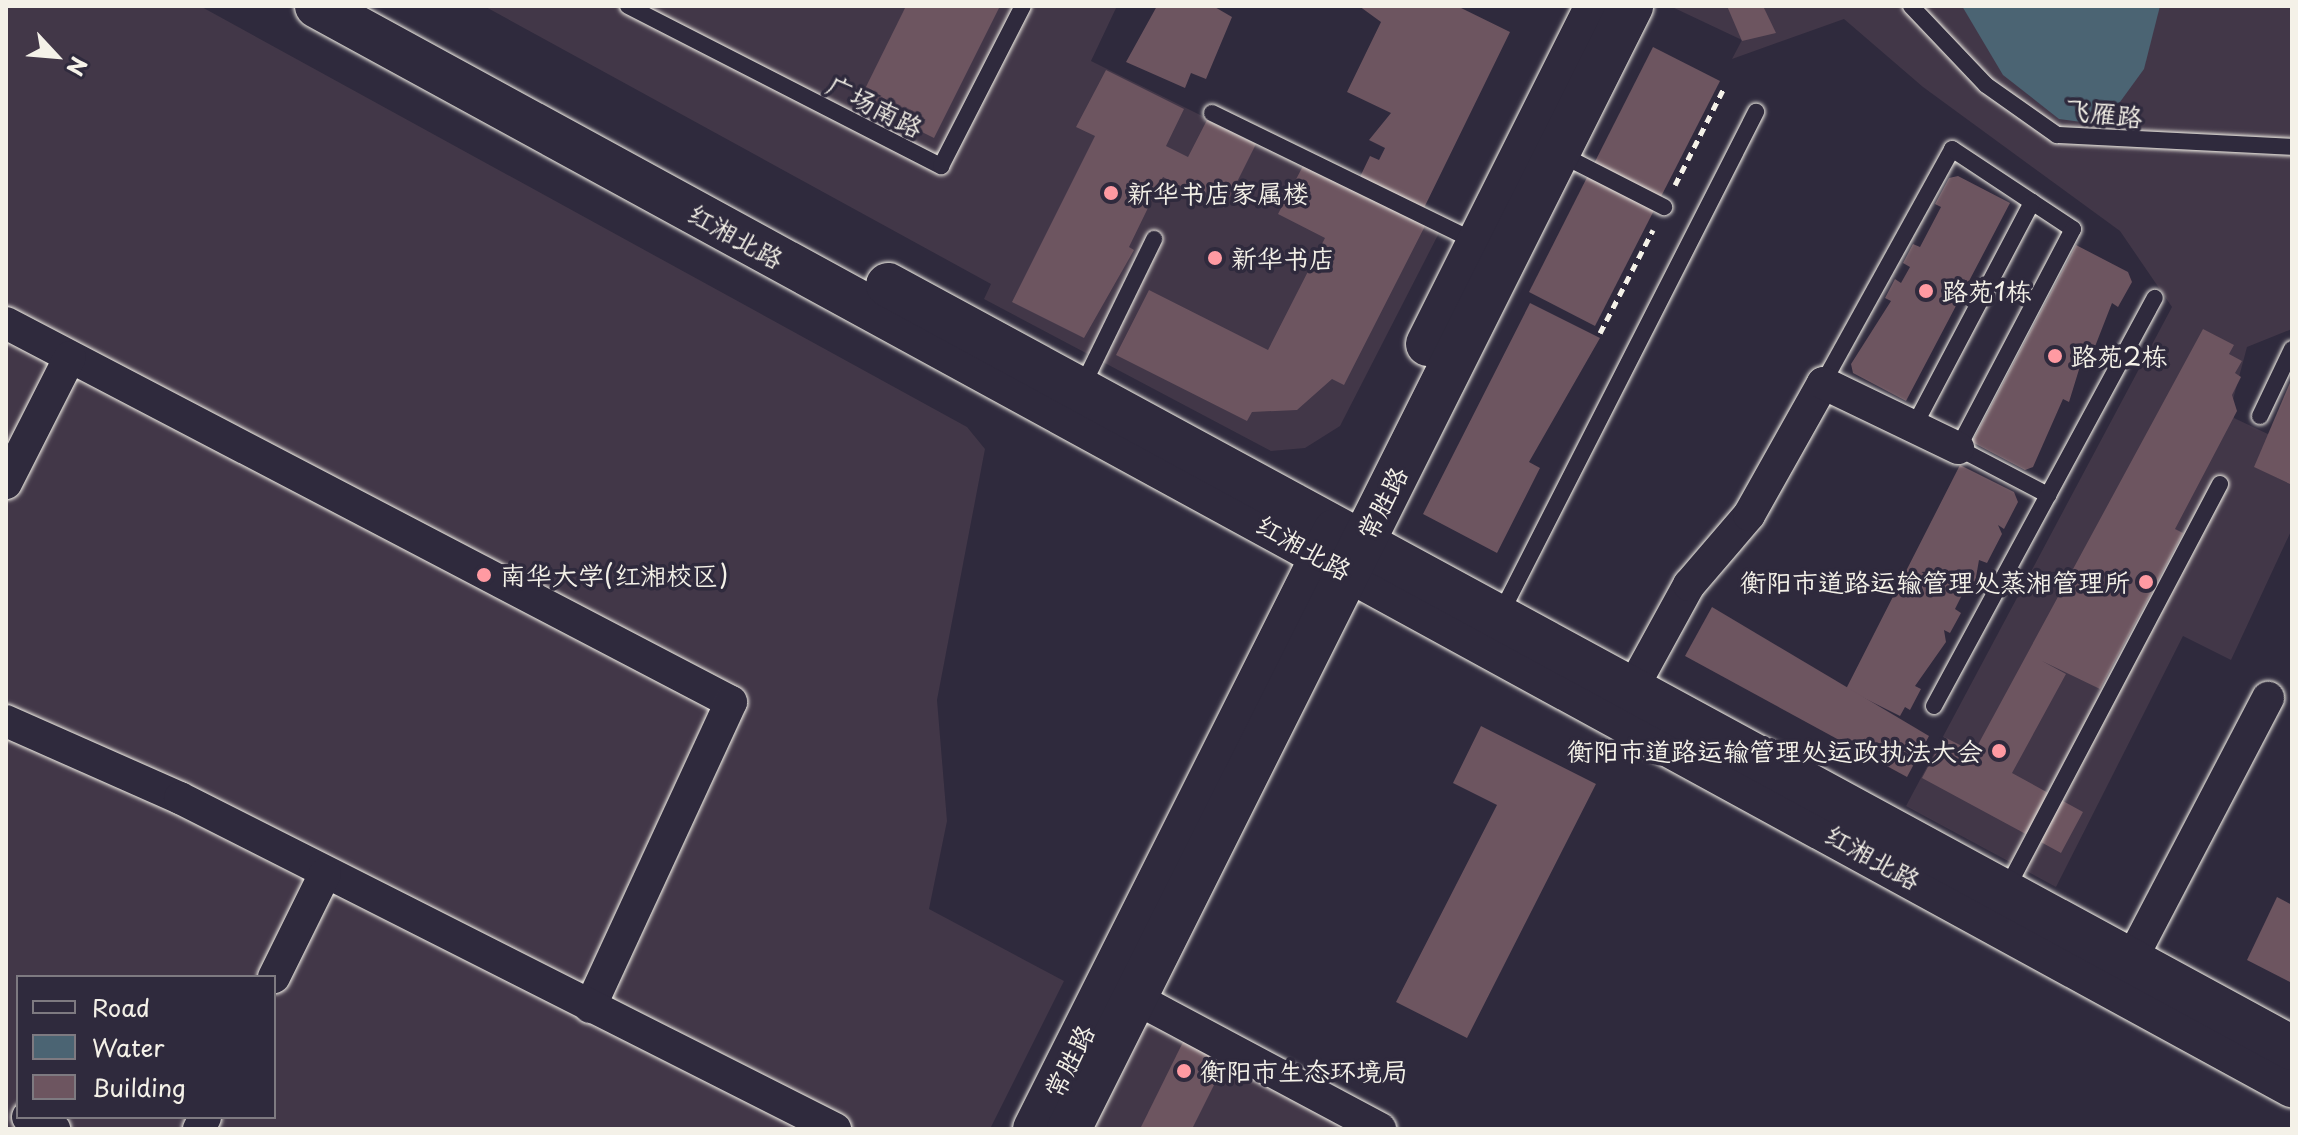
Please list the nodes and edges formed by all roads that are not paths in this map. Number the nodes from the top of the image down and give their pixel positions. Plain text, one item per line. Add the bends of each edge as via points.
1 (317, 6) edge
2 (380, 6) edge
3 (628, 6) edge
4 (1023, 6) edge
5 (1597, 6) edge
6 (1631, 6) edge
7 (1911, 6) edge
8 (1756, 112) dead end
9 (1212, 113) dead end
10 (1544, 146) junction
11 (2292, 147) edge
12 (2032, 202) junction
13 (1664, 207) dead end
14 (1154, 239) dead end
15 (1492, 250) junction
16 (2155, 298) dead end
17 (6, 323) edge
18 (2292, 349) edge
19 (70, 357) junction
20 (1823, 383) junction
21 (1081, 390) junction
22 (2260, 416) dead end
23 (1911, 432) junction
24 (1958, 448) junction
25 (6, 483) edge
26 (2220, 484) dead end
27 (2048, 495) junction
28 (1342, 550) junction
29 (1499, 617) junction
30 (1632, 689) junction
31 (2268, 698) dead end
32 (1934, 706) dead end
33 (6, 721) edge
34 (325, 874) junction
35 (2005, 891) junction
36 (2131, 960) junction
37 (275, 975) edge
38 (1135, 998) junction
39 (590, 1007) junction
40 (2292, 1048) edge
41 (2292, 1085) edge
42 (32, 1119) edge
43 (54, 1129) edge
44 (835, 1129) edge
45 (1035, 1129) edge
46 (1069, 1129) edge
47 (1380, 1129) edge

1 - 28 main road, 红湘北路
2 - 21 main road, 红湘北路
3 - 4 lane, 广场南路 via 941,166
5 - 10 main road, 常胜路
6 - 10 main road, 常胜路
7 - 11 lane, 飞雁路 via 1986,85 2057,135
8 - 29 lane
9 - 15 lane
10 - 13 lane
10 - 15 main road, 常胜路
12 - 20 lane via 1952,149
12 - 23 lane
12 - 24 lane via 2073,229
14 - 21 lane
15 - 28 main road, 常胜路
16 - 27 lane
17 - 19 street
18 - 22 lane
19 - 25 street
19 - 39 street via 731,702
20 - 23 street
20 - 30 street via 1749,515 1689,585
21 - 28 main road, 红湘北路
23 - 24 street
24 - 27 lane
26 - 35 lane
27 - 32 lane
28 - 29 main road, 红湘北路
28 - 38 main road, 常胜路
28 - 41 main road, 红湘北路
28 - 45 main road, 常胜路
29 - 30 main road, 红湘北路
30 - 35 main road, 红湘北路
31 - 36 street
33 - 34 street
34 - 37 street
34 - 39 street
35 - 36 main road, 红湘北路
36 - 40 main road, 红湘北路
38 - 46 main road, 常胜路
38 - 47 street
39 - 44 street
42 - 43 street

